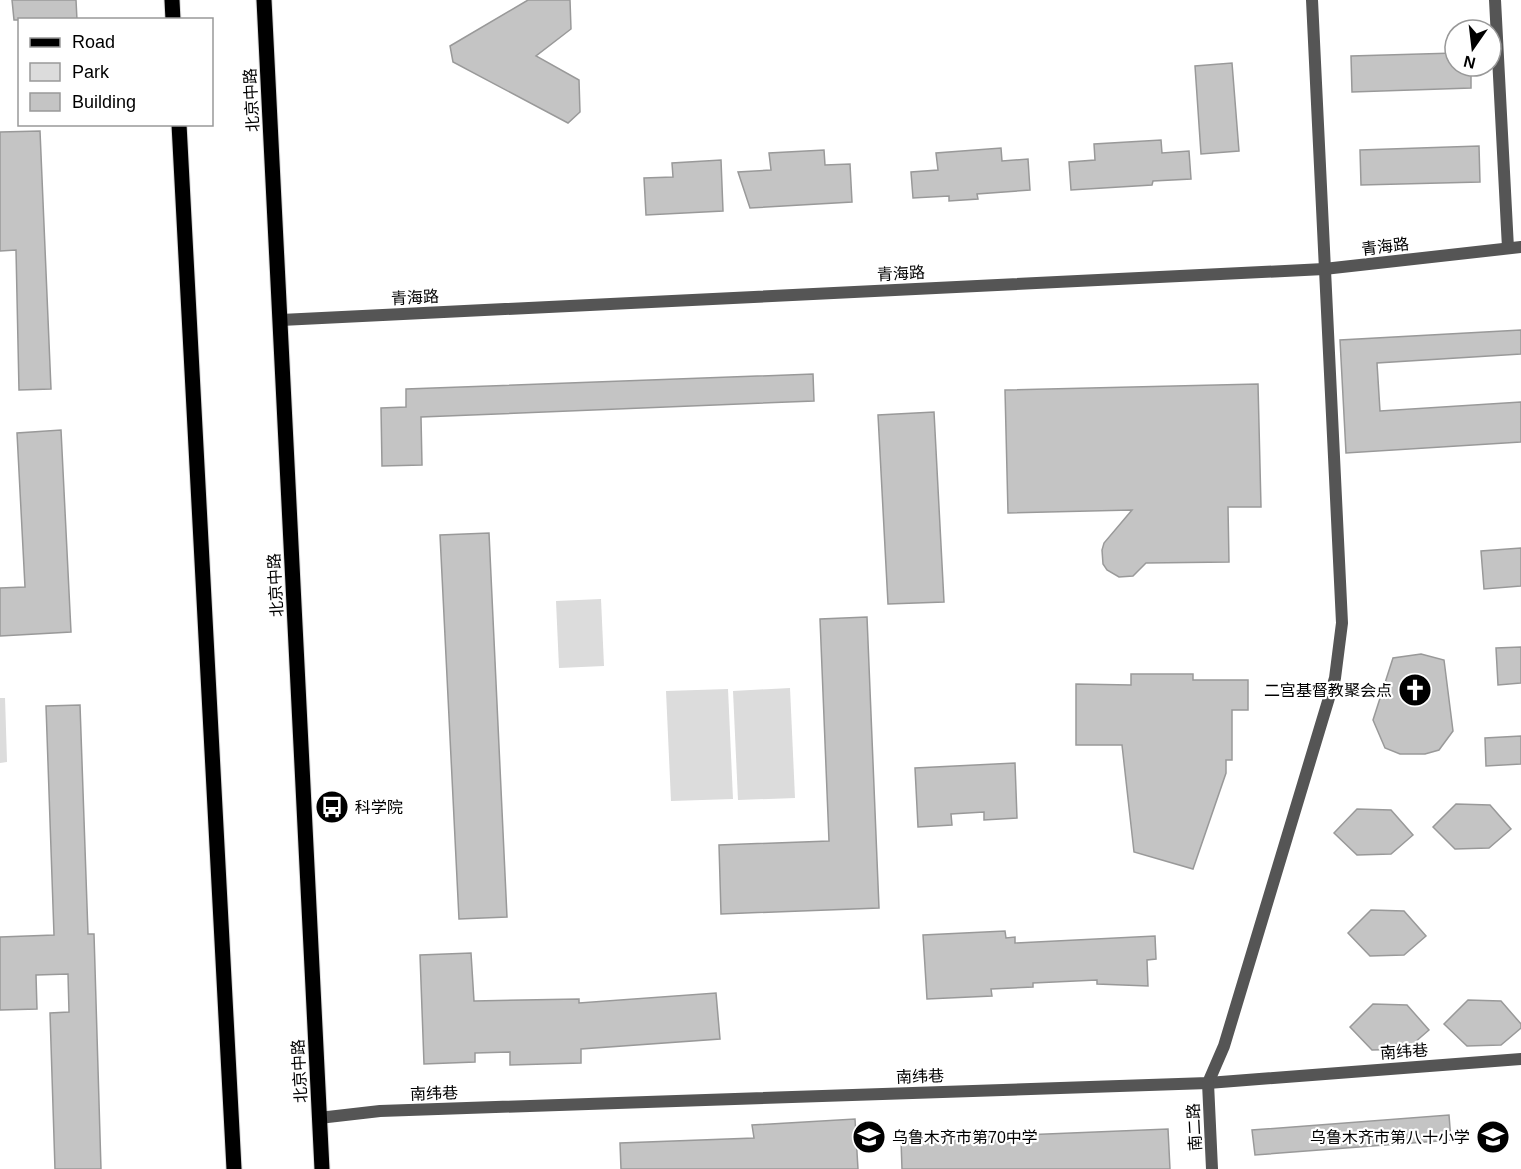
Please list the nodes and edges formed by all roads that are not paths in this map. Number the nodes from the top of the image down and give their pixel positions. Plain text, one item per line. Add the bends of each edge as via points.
1 (172, 0) edge
2 (264, 0) edge
3 (1312, 0) edge
4 (1495, 0) edge
5 (173, 18) edge
6 (179, 126) edge
7 (1515, 248) edge
8 (1324, 270) junction
9 (281, 320) junction
10 (1521, 1059) edge
11 (1208, 1083) junction
12 (319, 1118) junction
13 (234, 1169) edge
14 (322, 1169) edge
15 (1212, 1169) edge

1 - 5 main road
2 - 9 main road, 北京中路
3 - 8 street
4 - 7 street
6 - 13 main road
7 - 8 street, 青海路
8 - 9 street, 青海路
8 - 11 street via 1342,623 1335,678 1224,1046
9 - 12 main road, 北京中路
10 - 11 street, 南纬巷
11 - 12 street, 南纬巷 via 380,1111
11 - 15 street, 南二路
12 - 14 main road, 北京中路

